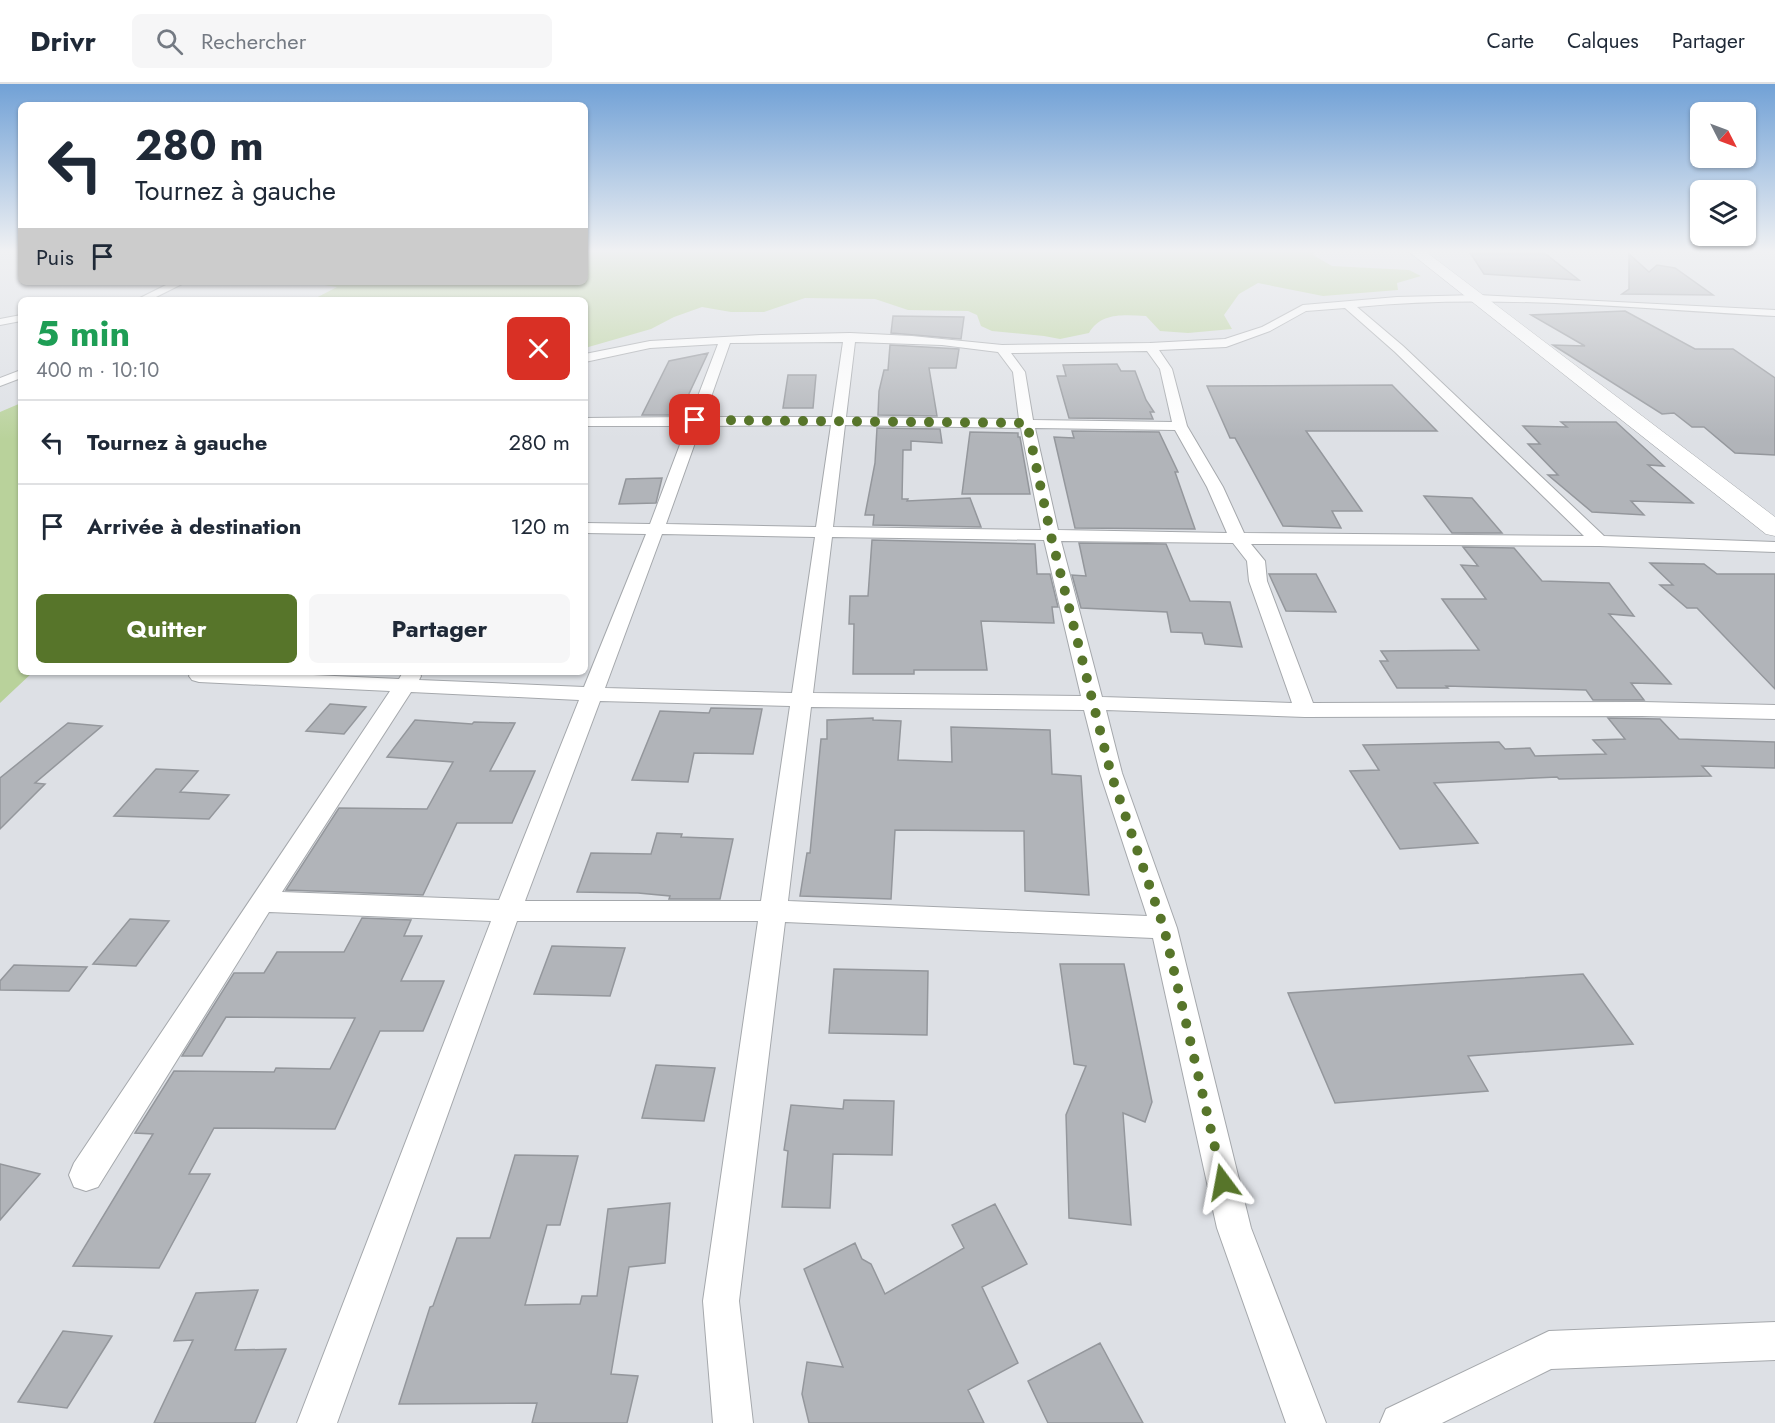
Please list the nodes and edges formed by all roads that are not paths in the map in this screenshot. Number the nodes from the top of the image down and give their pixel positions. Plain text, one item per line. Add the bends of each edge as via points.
1 (1293, 313) edge
2 (1358, 313) edge
3 (1499, 313) edge
4 (18, 319) edge
5 (0, 322) edge
6 (0, 330) edge
7 (18, 332) edge
8 (850, 337) junction
9 (725, 340) junction
10 (1150, 347) junction
11 (1002, 349) junction
12 (588, 357) edge
13 (18, 375) edge
14 (0, 382) edge
15 (695, 420) junction
16 (838, 421) junction
17 (588, 422) edge
18 (1027, 423) junction
19 (1180, 426) junction
20 (588, 528) edge
21 (656, 529) junction
22 (1775, 529) edge
23 (823, 532) junction
24 (1051, 536) junction
25 (1238, 538) junction
26 (1599, 541) junction
27 (1775, 546) edge
28 (199, 676) dead end
29 (409, 679) edge
30 (591, 694) junction
31 (800, 700) junction
32 (1093, 703) junction
33 (1305, 710) junction
34 (1775, 712) edge
35 (262, 901) junction
36 (508, 911) junction
37 (774, 911) junction
38 (1164, 928) junction
39 (86, 1175) dead end
40 (1775, 1341) edge
41 (316, 1423) edge
42 (733, 1423) edge
43 (1306, 1423) edge
44 (1400, 1423) edge

1 - 10 street via 1266,329 1226,343
2 - 26 street
3 - 22 main road
4 - 5 street
6 - 7 street
8 - 9 street
8 - 11 street via 907,338
8 - 16 street
9 - 12 street via 651,343
9 - 15 street
10 - 11 street
10 - 19 street via 1166,369
11 - 18 street via 1019,372
13 - 14 street
15 - 16 street
15 - 17 street
15 - 21 street
16 - 18 street
16 - 23 street
18 - 19 street
18 - 24 street
19 - 25 street via 1215,487
20 - 21 street
21 - 23 street
21 - 30 street
23 - 24 street
23 - 31 street
24 - 25 street
24 - 32 street
25 - 26 street
25 - 33 street via 1256,561 1258,581
26 - 27 street
28 - 29 street
29 - 30 street
29 - 35 street
30 - 31 street
30 - 36 street
31 - 32 street
31 - 37 street
32 - 33 street
32 - 38 street via 1111,774
33 - 34 street
35 - 36 street
35 - 39 street
36 - 37 street
36 - 41 street
37 - 38 street
37 - 42 street via 721,1301
38 - 43 street via 1234,1228
40 - 44 street via 1549,1350

